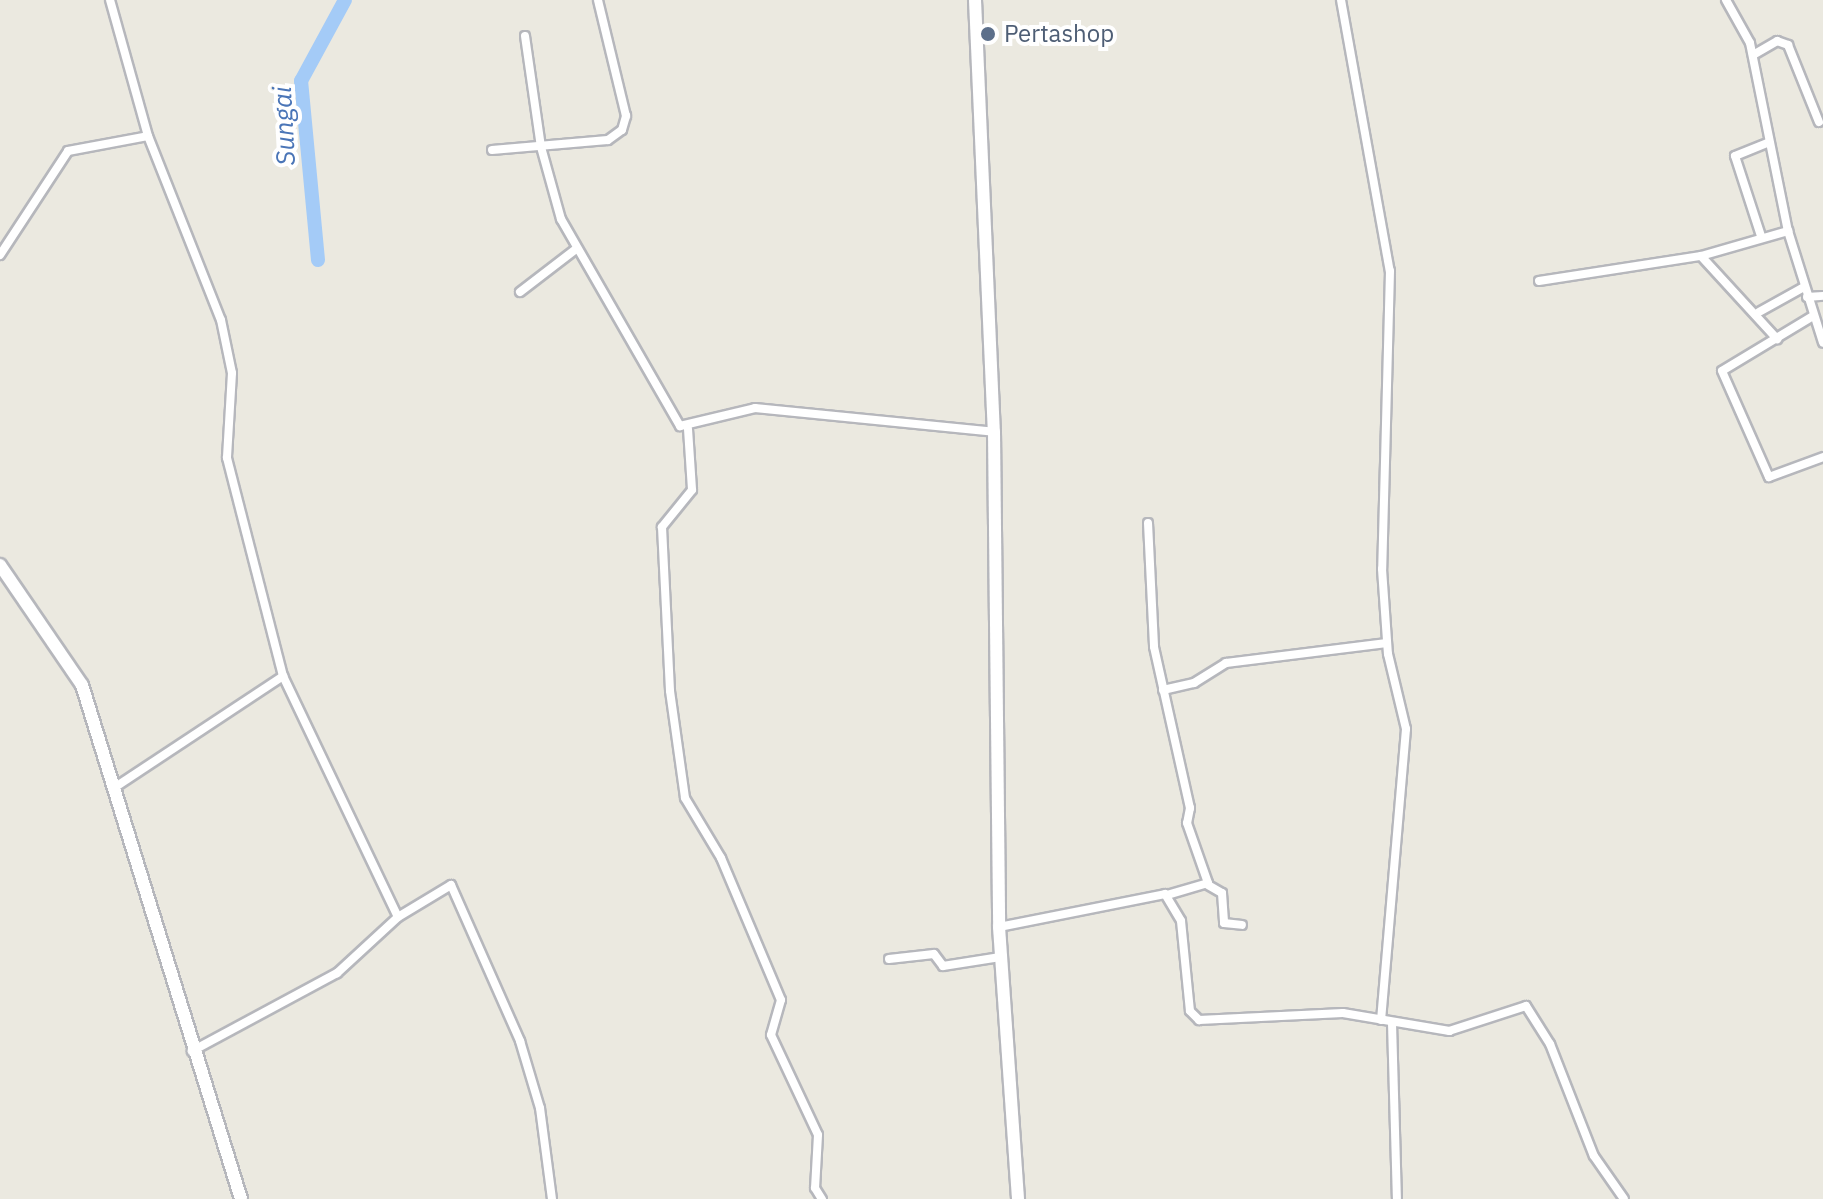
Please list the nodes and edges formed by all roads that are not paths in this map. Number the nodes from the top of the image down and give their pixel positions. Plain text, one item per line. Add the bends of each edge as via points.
1 (110, 0) edge
2 (598, 0) edge
3 (975, 0) edge
4 (1341, 0) edge
5 (1726, 0) edge
6 (525, 36) dead end
7 (1753, 55) junction
8 (1819, 122) dead end
9 (148, 136) junction
10 (1769, 142) junction
11 (541, 147) junction
12 (492, 150) dead end
13 (1788, 231) junction
14 (1761, 236) junction
15 (576, 249) junction
16 (0, 255) edge
17 (1701, 256) junction
18 (1539, 281) dead end
19 (1804, 287) junction
20 (520, 292) dead end
21 (1823, 296) edge
22 (1807, 297) junction
23 (1759, 312) junction
24 (1813, 316) junction
25 (1777, 339) junction
26 (1823, 343) edge
27 (688, 429) junction
28 (994, 432) junction
29 (1823, 457) edge
30 (1148, 523) dead end
31 (0, 565) edge
32 (1387, 643) junction
33 (283, 676) junction
34 (1163, 690) junction
35 (114, 788) junction
36 (1208, 885) junction
37 (1167, 895) junction
38 (398, 917) junction
39 (1242, 925) dead end
40 (999, 927) junction
41 (1000, 957) junction
42 (889, 959) dead end
43 (1381, 1020) junction
44 (1392, 1023) junction
45 (191, 1051) junction
46 (241, 1199) edge
47 (552, 1199) edge
48 (822, 1199) edge
49 (1018, 1199) edge
50 (1397, 1199) edge
51 (1624, 1199) edge

1 - 9 street
2 - 11 street via 626,116 622,130 608,140
3 - 28 street
4 - 32 street via 1390,271 1382,569
5 - 7 street
6 - 11 street
7 - 8 street via 1777,41 1788,45
7 - 10 street
9 - 16 street via 68,151
9 - 33 street via 221,320 232,373 227,458
10 - 13 street
10 - 14 street via 1735,156
11 - 12 street
11 - 15 street
13 - 14 street
13 - 19 street
14 - 17 street
15 - 20 street
15 - 27 street via 648,375
17 - 18 street
17 - 23 street
19 - 22 street
19 - 23 street
21 - 22 street
22 - 24 street
23 - 25 street
24 - 25 street
24 - 26 street
25 - 29 street via 1725,367 1723,376 1769,477
27 - 28 street via 755,408
27 - 48 street via 692,490 662,527 670,691 685,798 721,858 781,1000 771,1035 818,1135 815,1188
28 - 40 street
30 - 34 street
31 - 35 street via 73,666
32 - 34 street via 1226,663 1194,683
32 - 43 street via 1406,729
33 - 35 street
33 - 38 street
34 - 36 street via 1190,808 1187,823
35 - 45 street
36 - 37 street
36 - 39 street via 1222,893 1224,923
37 - 40 street
37 - 43 street via 1181,921 1195,1018 1248,1022 1343,1013
38 - 45 street via 337,973
38 - 47 street via 451,885 520,1041 540,1108
40 - 41 street
41 - 42 street via 943,966 934,954
41 - 49 street
43 - 44 street
44 - 50 street
44 - 51 street via 1459,1030 1511,1006 1530,1007 1596,1161
45 - 46 street

